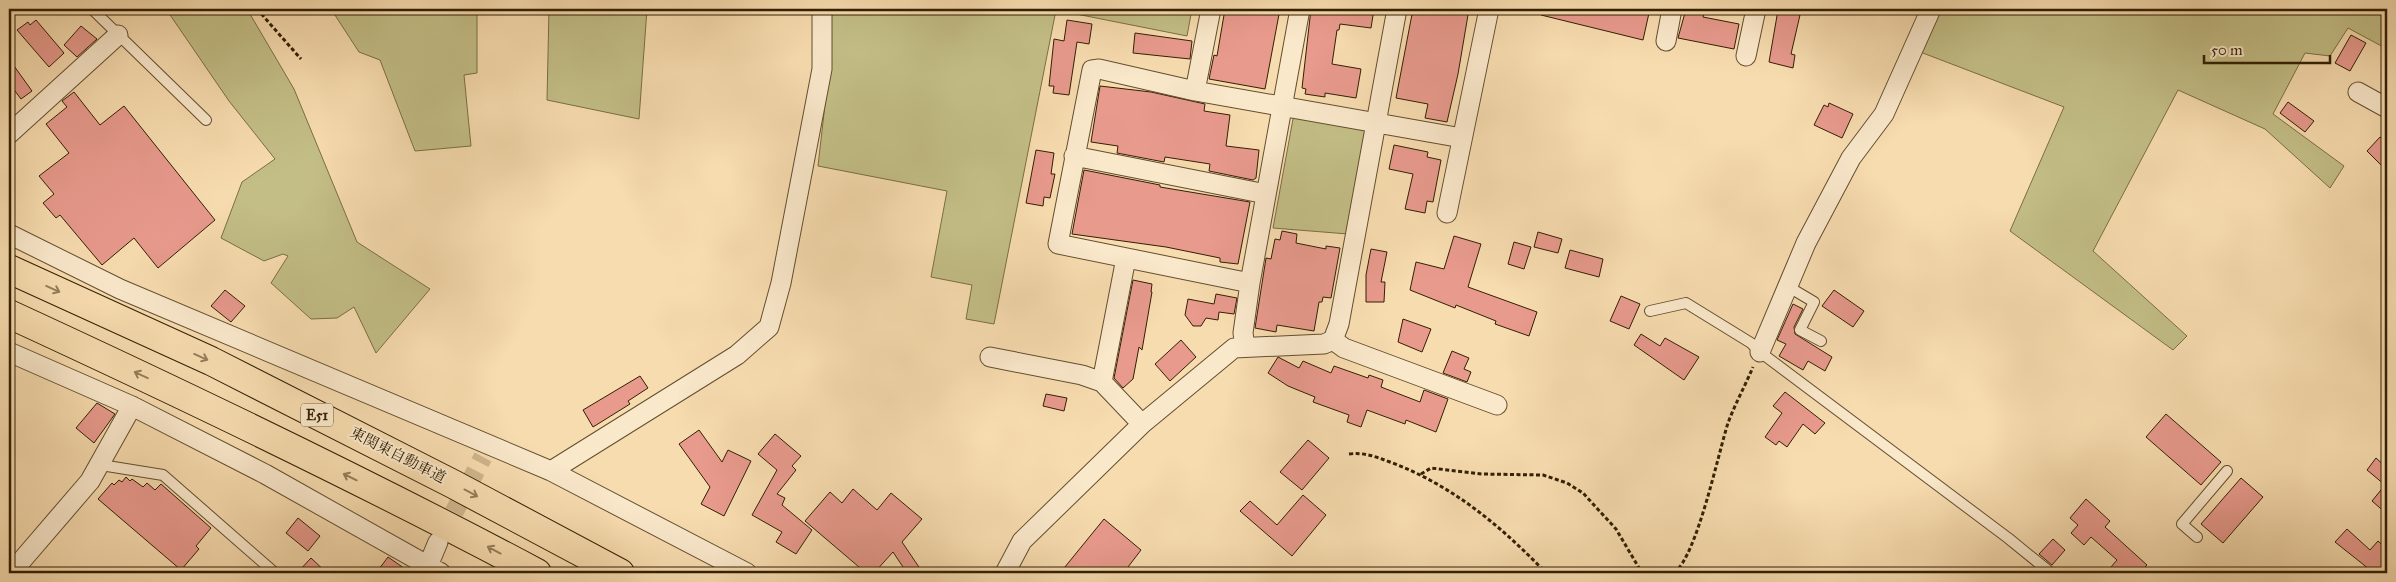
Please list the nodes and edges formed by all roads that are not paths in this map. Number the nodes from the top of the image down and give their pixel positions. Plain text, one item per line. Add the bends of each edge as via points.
1 (92, 9) edge
2 (822, 9) edge
3 (1211, 9) edge
4 (1300, 9) edge
5 (1397, 9) edge
6 (1489, 9) edge
7 (1672, 9) edge
8 (1756, 9) edge
9 (1931, 9) edge
10 (118, 35) junction
11 (1666, 41) dead end
12 (1746, 56) dead end
13 (1195, 91) junction
14 (2358, 92) dead end
15 (1284, 105) junction
16 (2387, 108) edge
17 (206, 120) dead end
18 (1375, 121) junction
19 (9, 134) edge
20 (1462, 138) junction
21 (1074, 156) junction
22 (1266, 194) junction
23 (1446, 213) dead end
24 (9, 234) edge
25 (1126, 258) junction
26 (9, 269) edge
27 (1250, 283) junction
28 (1787, 286) junction
29 (1650, 311) dead end
30 (9, 314) edge
31 (1333, 340) junction
32 (1822, 341) dead end
33 (1245, 346) junction
34 (9, 352) edge
35 (1760, 352) junction
36 (990, 357) dead end
37 (1102, 382) junction
38 (1497, 405) dead end
39 (132, 406) junction
40 (1142, 424) junction
41 (101, 465) junction
42 (551, 471) junction
43 (2227, 471) dead end
44 (2197, 537) dead end
45 (438, 542) tunnel mouth
46 (434, 570) edge
47 (11, 573) edge
48 (275, 573) edge
49 (538, 573) edge
50 (620, 573) edge
51 (748, 573) edge
52 (1005, 573) edge
53 (2051, 573) edge

1 - 10 lane
2 - 42 street via 822,69 781,283 769,327 737,355
3 - 13 street
4 - 15 street
5 - 18 street
6 - 20 street
7 - 11 street
8 - 12 street
9 - 28 street via 1884,114 1851,158
10 - 17 lane
10 - 19 street
13 - 15 street
13 - 21 street via 1092,70
14 - 16 street
15 - 18 street
15 - 22 street
18 - 20 street
18 - 31 street via 1339,324
20 - 23 street
21 - 22 street
21 - 25 street via 1058,244
22 - 27 street
24 - 42 street via 120,289 487,450
25 - 27 street
25 - 37 street
26 -> 50 highway, 東関東自動車道 / E51 via 211,361
27 - 33 street via 1243,333
28 - 32 lane via 1814,302 1800,330
28 - 35 street
29 - 35 lane via 1686,303 1751,343
49 -> 30 highway via 202,404
31 - 33 street via 1324,344
31 - 38 street via 1344,348
33 - 40 street via 1234,348
34 - 39 street
35 - 53 lane
36 - 37 street
37 - 40 street
39 - 41 street
39 - 46 street via 265,474
40 - 52 street via 1022,541
41 - 47 street
41 - 48 lane via 163,475
42 - 51 street
43 - 44 lane via 2182,524
45 - 46 street

